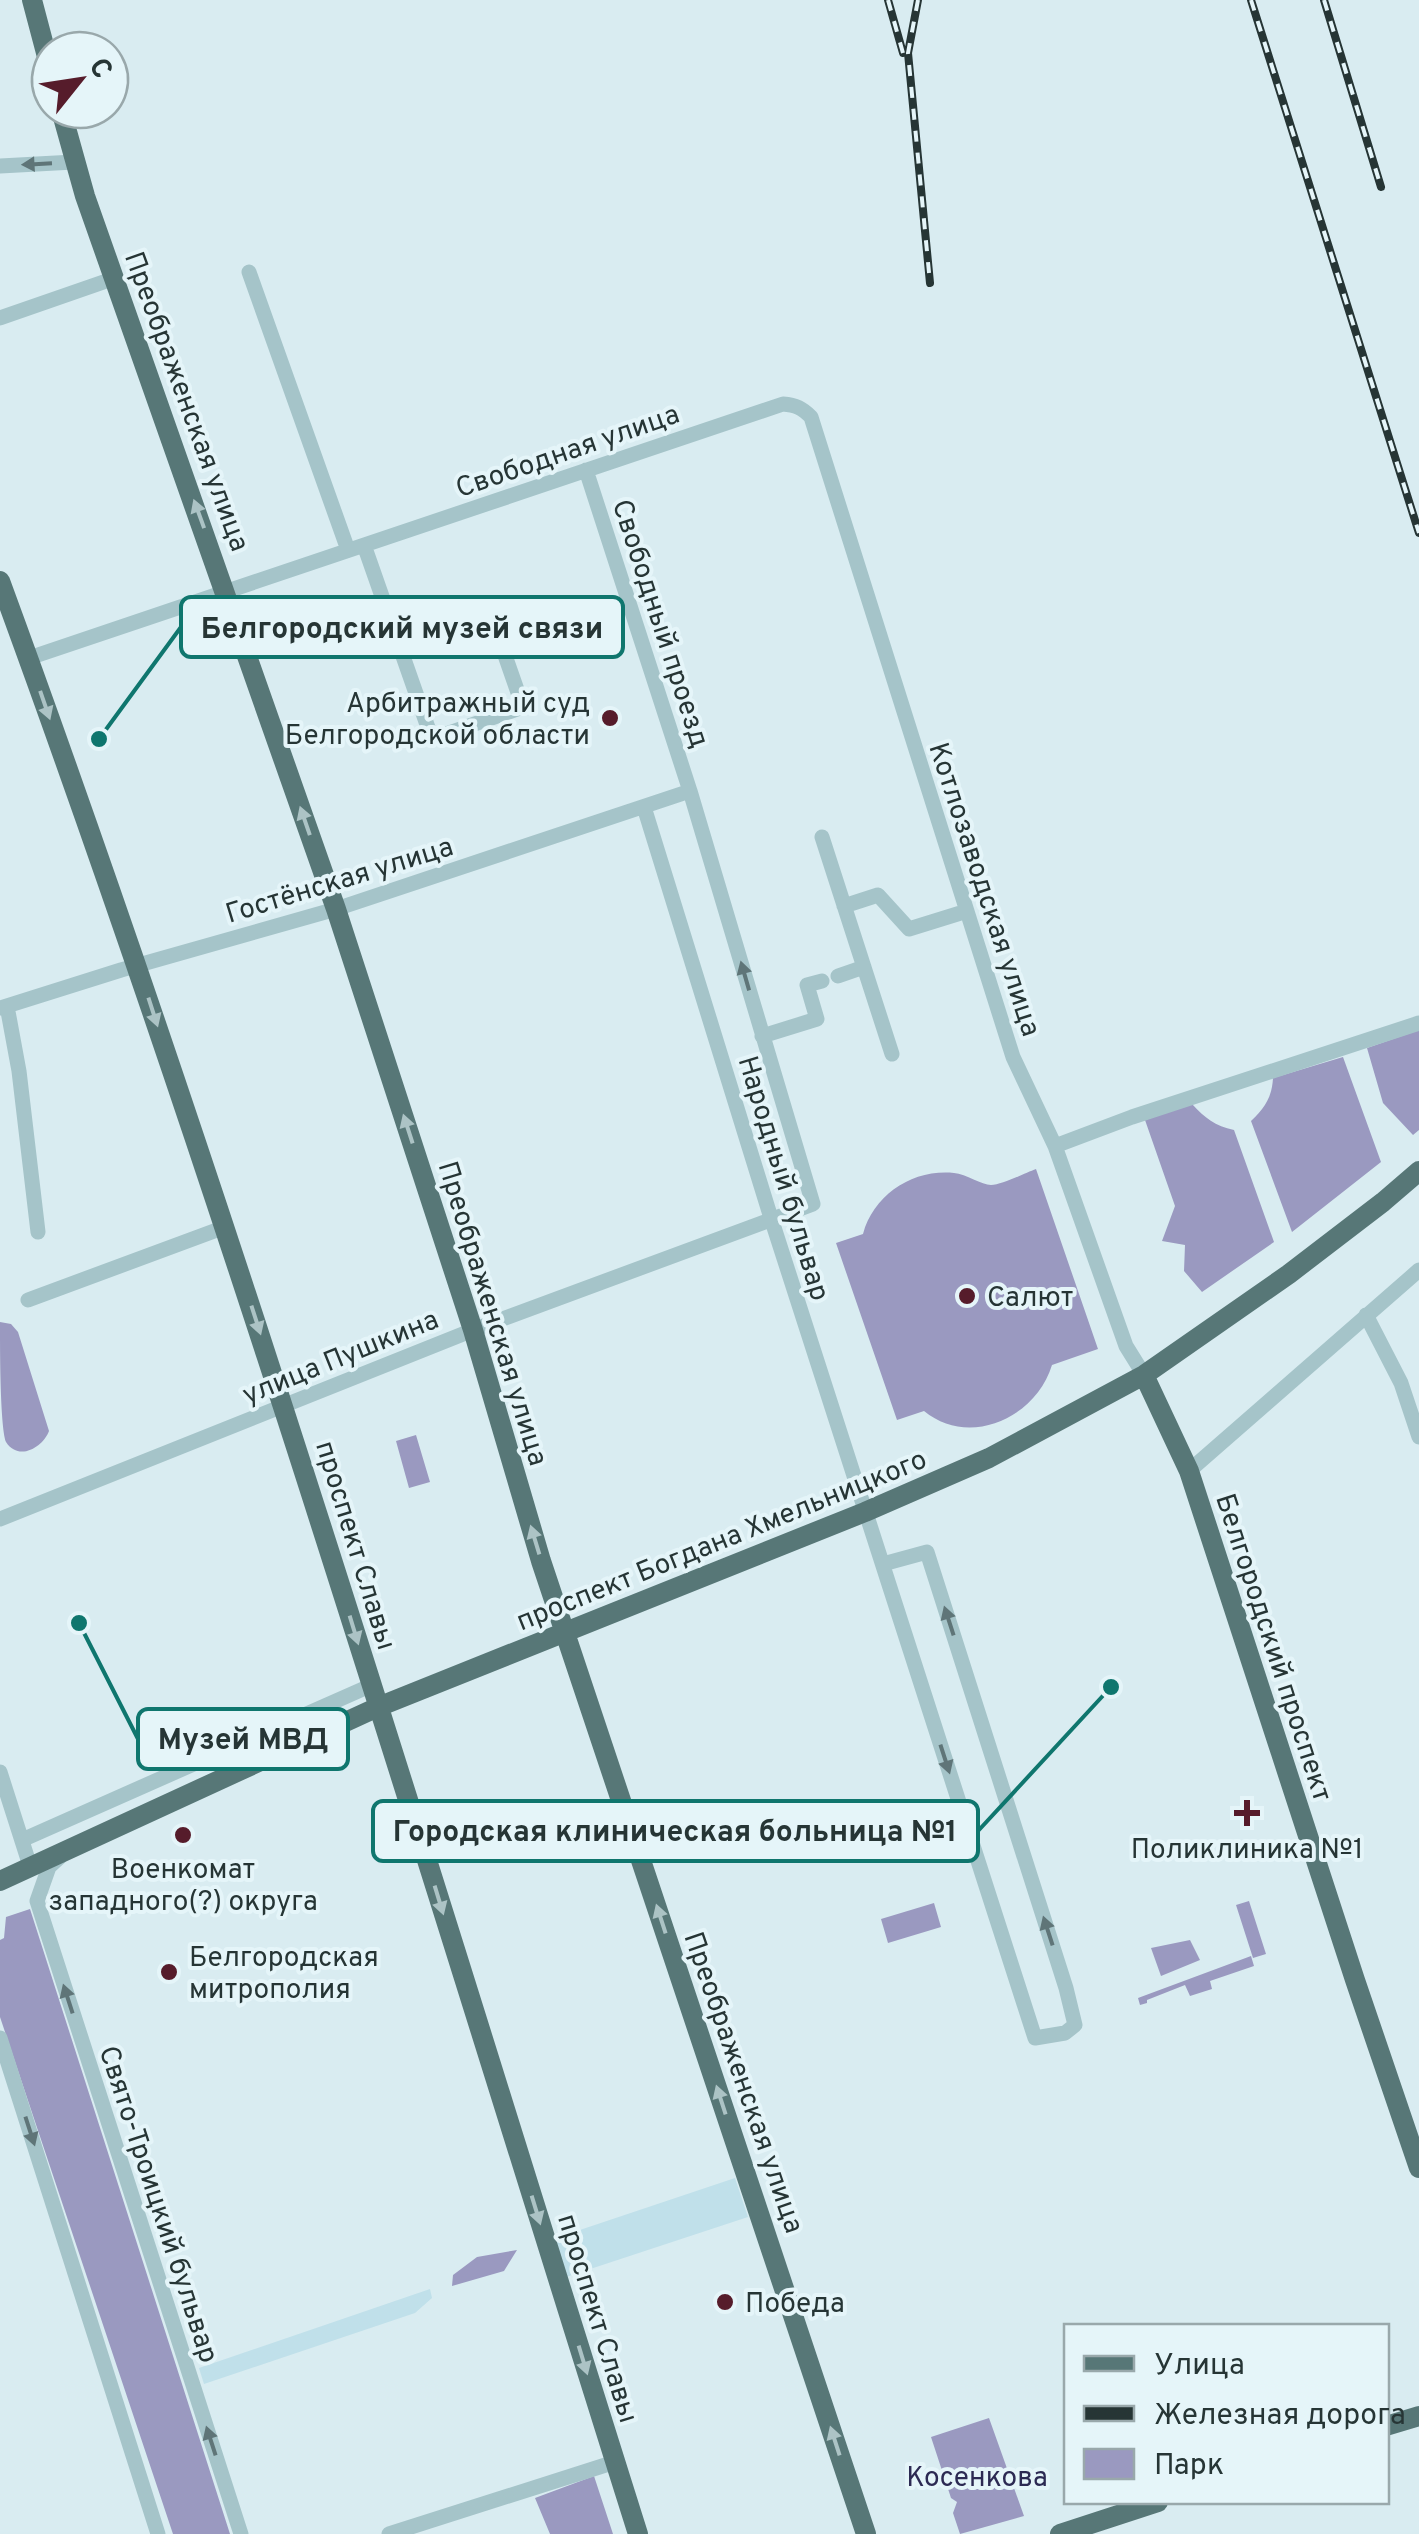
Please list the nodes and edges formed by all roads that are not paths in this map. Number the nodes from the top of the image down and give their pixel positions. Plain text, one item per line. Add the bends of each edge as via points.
1 (32, 0) edge
2 (40, 30) edge
3 (66, 130) edge
4 (74, 162) junction
5 (0, 166) edge
6 (249, 272) dead end
7 (115, 278) junction
8 (0, 318) edge
9 (803, 409) joint
10 (586, 470) junction
11 (364, 545) junction
12 (348, 550) junction
13 (0, 581) edge
14 (226, 592) junction
15 (401, 650) junction
16 (29, 658) junction
17 (690, 791) junction
18 (644, 806) junction
19 (822, 836) dead end
20 (844, 906) junction
21 (336, 910) junction
22 (966, 911) junction
23 (137, 966) junction
24 (864, 967) junction
25 (838, 976) dead end
26 (822, 981) dead end
27 (4, 1007) edge
28 (1419, 1022) edge
29 (762, 1036) junction
30 (892, 1054) dead end
31 (1056, 1146) junction
32 (1419, 1171) edge
33 (813, 1204) joint
34 (771, 1218) junction
35 (224, 1227) junction
36 (38, 1232) dead end
37 (1419, 1270) edge
38 (28, 1300) dead end
39 (1366, 1314) junction
40 (473, 1330) junction
41 (1147, 1373) junction
42 (284, 1406) junction
43 (1419, 1437) edge
44 (1189, 1470) junction
45 (866, 1512) junction
46 (0, 1519) edge
47 (882, 1564) junction
48 (566, 1632) junction
49 (372, 1686) junction
50 (378, 1707) junction
51 (0, 1772) edge
52 (22, 1840) junction
53 (69, 1848) junction
54 (30, 1866) junction
55 (0, 1881) edge
56 (0, 2038) edge
57 (1419, 2168) edge
58 (1419, 2416) edge
59 (1389, 2425) edge
60 (615, 2462) junction
61 (1152, 2504) edge
62 (408, 2531) edge
63 (158, 2534) edge
64 (240, 2534) edge
65 (390, 2534) edge
66 (638, 2534) edge
67 (866, 2534) edge
68 (1060, 2534) edge

1 - 2 main road
3 - 4 main road, Преображенская улица
4 -> 5 street
4 - 7 main road, Преображенская улица
6 - 12 street
7 - 8 street
14 -> 7 main road, Преображенская улица
9 - 10 street, Свободная улица via 783,404
9 - 22 street, Котлозаводская улица via 811,417
10 - 11 street, Свободная улица
10 - 17 street, Свободный проезд
11 - 12 street, Свободная улица
11 - 15 street
12 - 14 street, Свободная улица
13 - 16 main road, проспект Славы
14 - 16 street, Свободная улица
21 -> 14 main road, Преображенская улица
15 - 15 street via 432,738 523,707 492,618
16 -> 23 main road, проспект Славы
17 - 18 street, Гостёнская улица
29 -> 17 street, Народный бульвар
18 - 21 street, Гостёнская улица
18 - 34 street, Народный бульвар
19 - 20 street
20 - 22 street via 878,895 909,929
20 - 24 street
21 - 23 street, Гостёнская улица
40 -> 21 main road, Преображенская улица
22 - 31 street, Котлозаводская улица via 1013,1058
23 - 27 street, Гостёнская улица
23 -> 35 main road, проспект Славы
24 - 25 street
24 - 30 street
26 - 29 street via 807,985 817,1018
27 - 36 street via 19,1071
28 - 31 street
29 - 33 street, Народный бульвар
31 - 41 street, Котлозаводская улица via 1126,1346
32 - 41 main road, проспект Богдана Хмельницкого via 1289,1274
33 - 34 street, улица Пушкина
34 - 40 street, улица Пушкина
34 - 45 street, Народный бульвар
35 - 38 street
35 -> 42 main road, проспект Славы
37 - 39 street
39 - 43 street
39 - 44 street
40 - 42 street, улица Пушкина
48 -> 40 main road, Преображенская улица
41 - 44 main road, Белгородский проспект
41 - 45 main road, проспект Богдана Хмельницкого via 989,1458
42 - 46 street, улица Пушкина
42 -> 49 main road, проспект Славы
44 - 57 main road, Белгородский проспект
45 - 47 street, Народный бульвар
45 - 48 main road, проспект Богдана Хмельницкого
47 -> 47 street, Народный бульвар via 1036,2038 1065,2032 1075,2024 1066,1988 928,1552
48 - 50 main road, проспект Богдана Хмельницкого
67 -> 48 main road, Преображенская улица
49 - 50 main road, проспект Славы
49 - 52 street
50 - 53 main road, проспект Богдана Хмельницкого
50 -> 60 main road, проспект Славы
51 - 52 street
52 - 54 street
53 - 54 main road, проспект Богдана Хмельницкого
64 -> 53 street, Свято-Троицкий бульвар via 37,1901 48,1867
54 - 55 main road, проспект Богдана Хмельницкого
56 -> 63 street
58 - 59 main road
60 - 62 street
60 - 66 main road, проспект Славы
61 - 68 main road
62 - 65 street

